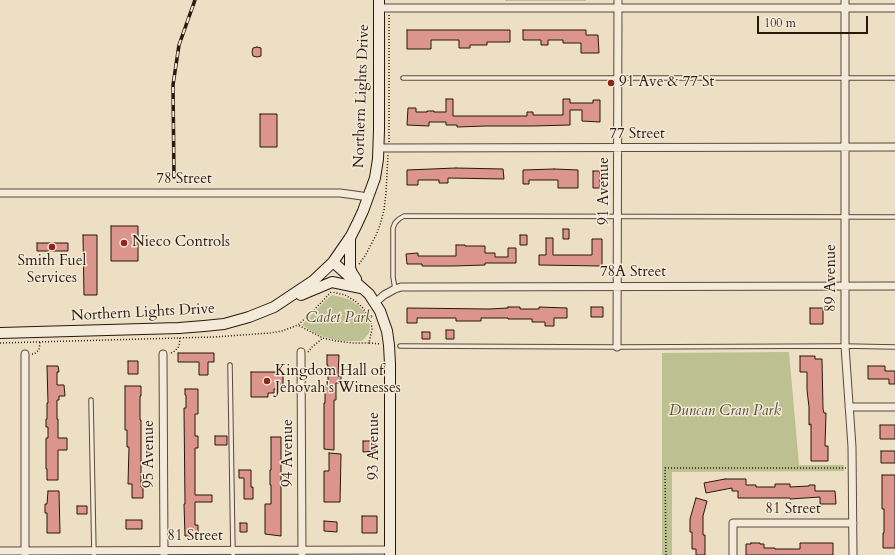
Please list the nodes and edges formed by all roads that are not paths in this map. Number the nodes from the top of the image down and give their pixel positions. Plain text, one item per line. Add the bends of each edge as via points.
1 (845, 0) edge
2 (379, 4) edge
3 (618, 4) edge
4 (845, 8) junction
5 (895, 8) edge
6 (618, 77) junction
7 (845, 77) junction
8 (403, 78) dead end
9 (895, 78) edge
10 (845, 147) junction
11 (895, 147) edge
12 (378, 148) junction
13 (618, 148) junction
14 (0, 193) edge
15 (368, 197) junction
16 (618, 217) junction
17 (845, 217) junction
18 (895, 217) edge
19 (350, 236) junction
20 (333, 262) junction
21 (845, 286) junction
22 (895, 286) edge
23 (618, 287) junction
24 (363, 289) junction
25 (395, 289) junction
26 (281, 303) junction
27 (375, 303) junction
28 (0, 333) edge
29 (400, 346) dead end
30 (845, 346) junction
31 (617, 347) junction
32 (895, 347) edge
33 (301, 352) dead end
34 (24, 354) road end
35 (162, 354) road end
36 (230, 365) dead end
37 (91, 400) dead end
38 (849, 407) junction
39 (895, 407) edge
40 (853, 523) junction
41 (0, 551) edge
42 (25, 553) edge
43 (94, 553) edge
44 (164, 553) edge
45 (233, 553) edge
46 (302, 553) edge
47 (390, 553) edge
48 (733, 555) edge
49 (853, 555) edge

1 - 4 street, 89 Avenue
2 - 3 street
2 - 12 main road, Northern Lights Drive
3 - 4 street
3 - 6 street, 91 Avenue
4 - 5 street
4 - 7 street, 89 Avenue
6 - 7 lane
6 - 8 lane
6 - 13 street, 91 Avenue
7 - 9 lane
7 - 10 street, 89 Avenue
10 - 11 street, 77 Street
10 - 13 street, 77 Street
10 - 17 street, 89 Avenue
12 - 13 street, 77 Street
12 - 15 main road, Northern Lights Drive via 375,178
13 - 16 street, 91 Avenue
14 - 15 street, 78 Street via 340,194
15 - 19 main road, Northern Lights Drive via 358,224
16 - 17 lane
16 - 23 street, 91 Avenue
16 - 25 lane via 404,216 392,228 392,277
17 - 18 lane
17 - 21 street, 89 Avenue
19 - 20 main road, Northern Lights Drive
19 - 24 main road via 350,268
20 - 24 main road, 93 Avenue
20 - 26 main road, Northern Lights Drive via 313,281
21 - 22 street, 78A Street
21 - 23 street, 78A Street
21 - 30 street, 89 Avenue
23 - 25 street, 78A Street
23 - 31 street, 91 Avenue
24 - 26 main road via 332,282
24 - 27 main road, 93 Avenue
25 - 27 street, 78A Street
26 - 28 main road, Northern Lights Drive via 249,318 224,324
27 - 47 main road, 93 Avenue via 385,324 389,345
29 - 31 lane
30 - 31 lane
30 - 32 lane
30 - 38 street, 89 Avenue
33 - 46 street, 94 Avenue
34 - 42 street
35 - 44 street, 95 Avenue
36 - 45 lane
37 - 43 lane
38 - 39 street
38 - 40 street, 89 Avenue
40 - 48 street, 81 Street via 733,523
40 - 49 street, 89 Avenue
41 - 42 street, 81 Street
42 - 43 street, 81 Street
43 - 44 street, 81 Street
44 - 45 street, 81 Street
45 - 46 street, 81 Street
46 - 47 street, 81 Street

